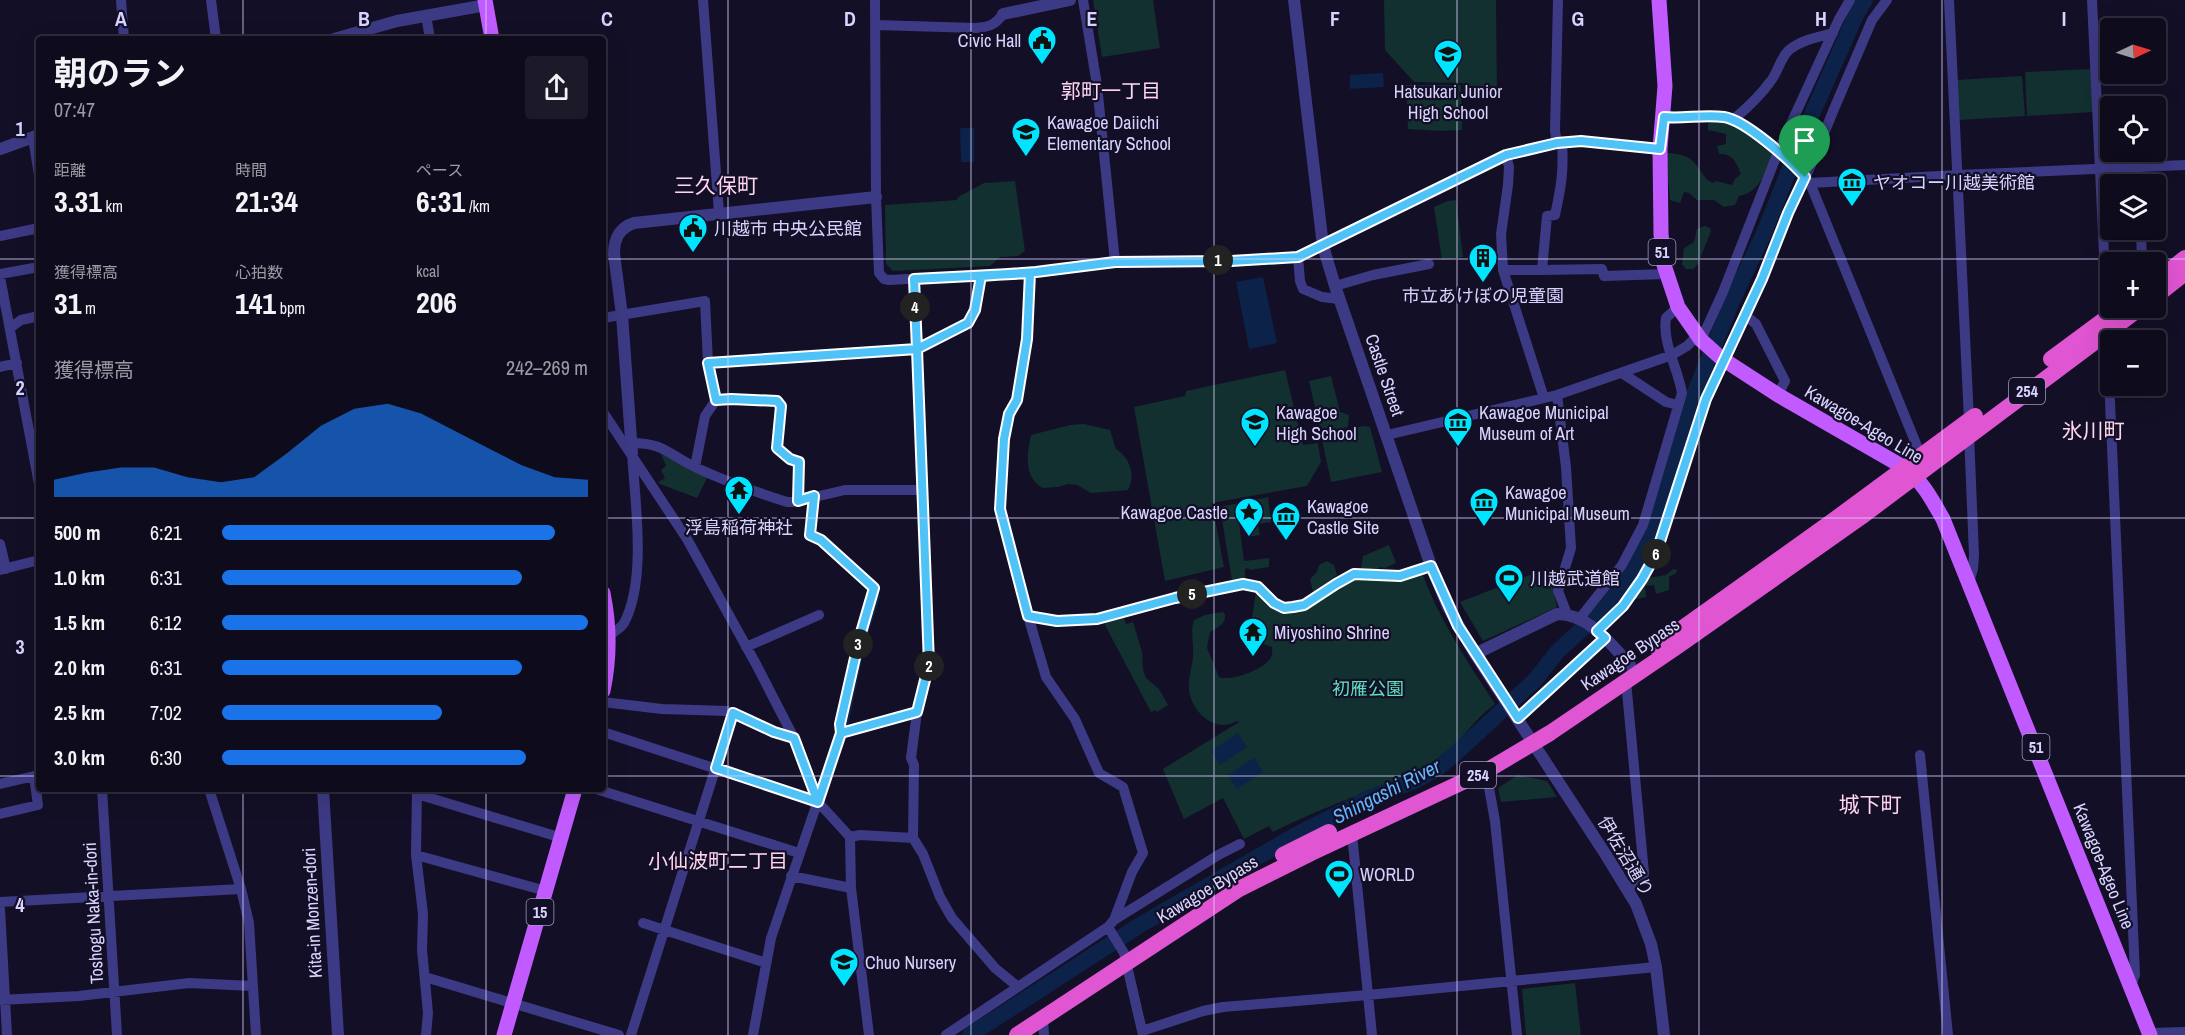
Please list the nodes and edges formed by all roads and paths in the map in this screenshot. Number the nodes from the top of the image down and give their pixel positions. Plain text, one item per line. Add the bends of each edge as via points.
1 (121, 0) edge
2 (211, 0) edge
3 (703, 0) edge
4 (875, 0) edge
5 (1070, 0) edge
6 (1083, 0) edge
7 (1294, 0) edge
8 (1558, 0) edge
9 (1659, 0) edge
10 (1850, 0) edge
11 (1887, 0) edge
12 (1949, 0) edge
13 (2092, 0) edge
14 (485, 2) edge
15 (1003, 14) joint
16 (426, 15) junction
17 (876, 25) junction
18 (1833, 33) junction
19 (124, 36) edge
20 (216, 36) edge
21 (343, 36) edge
22 (430, 36) edge
23 (491, 36) edge
24 (1664, 117) junction
25 (1734, 119) junction
26 (36, 137) edge
27 (1559, 143) junction
28 (0, 149) edge
29 (1660, 149) junction
30 (1781, 154) junction
31 (1506, 155) junction
32 (2185, 165) edge
33 (2137, 167) junction
34 (2100, 169) junction
35 (2137, 174) edge
36 (1958, 175) junction
37 (1805, 177) junction
38 (876, 198) junction
39 (719, 213) junction
40 (36, 229) edge
41 (0, 236) edge
42 (1323, 246) junction
43 (1298, 257) junction
44 (2185, 258) edge
45 (1115, 262) junction
46 (1429, 264) dead end
47 (36, 268) edge
48 (1503, 270) junction
49 (1542, 270) junction
50 (1030, 273) junction
51 (2166, 273) edge
52 (2185, 273) edge
53 (1666, 274) junction
54 (0, 275) edge
55 (981, 276) junction
56 (914, 279) junction
57 (1335, 286) junction
58 (2166, 288) edge
59 (1339, 299) junction
60 (1678, 307) junction
61 (622, 315) junction
62 (1746, 316) junction
63 (36, 317) edge
64 (606, 318) edge
65 (2111, 319) edge
66 (10, 328) junction
67 (1701, 339) junction
68 (917, 349) junction
69 (1672, 355) junction
70 (1723, 359) junction
71 (17, 363) junction
72 (708, 363) junction
73 (0, 367) edge
74 (1622, 373) junction
75 (1557, 395) junction
76 (1778, 396) junction
77 (1544, 398) junction
78 (716, 400) junction
79 (1678, 405) junction
80 (606, 417) edge
81 (1969, 427) junction
82 (1386, 435) junction
83 (631, 448) junction
84 (1921, 456) junction
85 (694, 467) junction
86 (36, 468) edge
87 (1910, 472) junction
88 (921, 490) junction
89 (814, 496) junction
90 (798, 501) junction
91 (0, 544) edge
92 (36, 561) edge
93 (1431, 566) junction
94 (3, 569) edge
95 (1968, 582) junction
96 (606, 611) edge
97 (1567, 614) junction
98 (819, 615) dead end
99 (1028, 616) junction
100 (1580, 618) junction
101 (610, 635) junction
102 (1601, 635) junction
103 (746, 647) junction
104 (1475, 654) junction
105 (1628, 673) junction
106 (606, 676) edge
107 (606, 702) edge
108 (917, 712) junction
109 (733, 713) junction
110 (1516, 715) junction
111 (606, 733) edge
112 (841, 733) junction
113 (794, 738) junction
114 (1530, 738) junction
115 (1920, 755) dead end
116 (716, 768) junction
117 (1486, 771) junction
118 (36, 776) edge
119 (0, 784) edge
120 (38, 792) edge
121 (102, 792) edge
122 (210, 792) edge
123 (322, 792) edge
124 (417, 792) edge
125 (574, 792) edge
126 (605, 792) edge
127 (818, 802) junction
128 (0, 814) edge
129 (698, 822) junction
130 (1352, 834) junction
131 (850, 837) junction
132 (562, 838) junction
133 (913, 838) junction
134 (1240, 844) dead end
135 (799, 854) junction
136 (416, 855) junction
137 (791, 876) junction
138 (851, 888) junction
139 (1628, 888) junction
140 (241, 889) junction
141 (546, 891) junction
142 (109, 895) junction
143 (0, 902) edge
144 (0, 909) edge
145 (643, 923) dead end
146 (1110, 925) junction
147 (665, 930) junction
148 (1123, 954) junction
149 (766, 963) junction
150 (1656, 967) junction
151 (17, 970) dead end
152 (4, 971) junction
153 (425, 977) junction
154 (1510, 981) junction
155 (2130, 985) junction
156 (253, 986) junction
157 (1018, 987) junction
158 (115, 992) junction
159 (1368, 995) junction
160 (3, 1000) edge
161 (513, 1002) junction
162 (1043, 1018) junction
163 (2185, 1032) edge
164 (1142, 1033) edge
165 (2150, 1034) edge
166 (7, 1035) edge
167 (117, 1035) edge
168 (256, 1035) edge
169 (338, 1035) edge
170 (426, 1035) edge
171 (504, 1035) edge
172 (619, 1035) edge
173 (631, 1035) edge
174 (753, 1035) edge
175 (869, 1035) edge
176 (946, 1035) edge
177 (1002, 1035) edge
178 (1017, 1035) edge
179 (1044, 1035) edge
180 (1372, 1035) edge
181 (1516, 1035) edge
182 (1664, 1035) edge
183 (1948, 1035) edge

1 - 19 street
2 - 20 street
3 - 39 street
4 - 17 street
5 - 15 street
6 - 45 street via 1098,94
7 - 42 street, Castle Street
8 - 27 street via 1555,131
9 - 24 main road, Kawagoe-Ageo Line / 51
10 - 18 street
11 - 37 street via 1872,21
12 - 36 street
13 - 34 street
14 - 16 street
14 - 23 main road
15 - 17 street via 989,27
16 - 21 street
16 - 22 street
17 - 38 street
18 - 25 street via 1791,48 1770,84
18 - 30 street
24 - 25 street
24 - 29 main road, Kawagoe-Ageo Line / 51
25 - 30 street
26 - 28 street
27 - 29 street via 1594,142
27 - 31 street
27 - 49 street via 1564,170 1562,185 1555,214 1547,216
29 - 53 main road, Kawagoe-Ageo Line / 51 via 1661,234
30 - 37 street
30 - 67 street
31 - 42 street
31 - 48 street via 1509,167 1501,234
32 - 33 street
33 - 34 street
33 - 35 street
34 - 36 street
34 - 65 street
36 - 37 street
36 - 81 street
37 - 62 street
37 - 84 street
38 - 39 street
38 - 56 street via 879,273 889,280
39 - 61 street via 634,223 621,231 614,244
40 - 41 street
42 - 43 street
42 - 57 street, Castle Street
43 - 45 street
43 - 59 street via 1303,289
44 - 51 highway
45 - 50 street
46 - 57 street via 1373,274
47 - 54 street
48 - 49 street
48 - 77 street
49 - 53 street via 1602,269 1604,276
50 - 55 street
50 - 99 street via 1027,339 1017,400 1009,414 1004,439 1000,509
52 - 58 highway
53 - 60 main road, Kawagoe-Ageo Line / 51
54 - 66 street
55 - 56 street
55 - 68 street via 975,310 968,323
56 - 68 street
57 - 59 street, Castle Street
59 - 82 street, Castle Street
60 - 67 main road, Kawagoe-Ageo Line / 51
60 - 69 street via 1664,325
61 - 64 street
61 - 72 street via 705,301
61 - 83 street
62 - 70 street
62 - 76 street via 1756,324 1785,381
63 - 66 street
65 - 81 highway, Kawagoe Bypass / 254
65 - 155 street via 2135,975
66 - 71 street
67 - 69 street
67 - 70 main road, Kawagoe-Ageo Line / 51
68 - 72 street
68 - 88 street
69 - 74 street
69 - 79 street via 1680,376 1682,393
70 - 76 main road, Kawagoe-Ageo Line / 51
70 - 102 street via 1706,399 1656,554
71 - 73 street
71 - 86 street
72 - 78 street
74 - 75 street
74 - 79 street via 1666,402
75 - 77 street
75 - 97 street via 1571,548 1557,591
76 - 87 main road, Kawagoe-Ageo Line / 51
77 - 82 street
78 - 85 street via 705,416
78 - 90 street via 777,401 781,406 777,448 799,462
79 - 100 street via 1643,525 1622,565
80 - 83 street
81 - 84 highway, Kawagoe Bypass / 254
81 - 87 highway, Kawagoe Bypass / 254
81 - 95 street via 1974,569
82 - 93 street, Castle Street
83 - 85 street via 649,443 659,446
83 - 101 street via 638,555 634,588 623,625
83 - 103 street
84 - 87 highway, Kawagoe Bypass / 254
85 - 90 street via 780,500
87 - 95 main road, Kawagoe-Ageo Line / 51 via 1943,519
87 - 105 highway, Kawagoe Bypass / 254
88 - 89 street via 844,490
88 - 108 street via 929,664
89 - 90 street
89 - 112 street via 810,535 821,540 874,588
91 - 94 street
92 - 94 street
93 - 99 street via 1400,576 1354,574 1304,605 1293,607 1284,608 1258,587 1243,584 1097,619 1057,621
93 - 104 street, Castle Street via 1448,607
95 - 155 main road, Kawagoe-Ageo Line / 51
96 - 101 main road
97 - 100 street
97 - 104 street via 1557,614
98 - 103 street
99 - 146 street via 1046,677 1076,719 1100,773 1123,787 1143,853
100 - 102 street
101 - 106 main road
102 - 105 street
102 - 110 street
103 - 113 street
104 - 110 street, Castle Street
105 - 114 highway, Kawagoe Bypass / 254
105 - 139 street via 1644,873
107 - 109 street
108 - 112 street
108 - 133 street via 911,758
109 - 113 street
109 - 116 street
110 - 114 street, Castle Street
111 - 116 street
112 - 127 street
113 - 127 street
114 - 117 highway, Kawagoe Bypass / 254
114 - 139 street, 伊佐沼通り
114 - 148 highway, Kawagoe Bypass / 254 via 1304,843
115 - 183 street
116 - 127 street
116 - 129 street
117 - 130 highway, Kawagoe Bypass / 254
117 - 154 street via 1495,821
118 - 119 street
120 - 128 street via 38,806
121 - 142 street, Toshogu Naka-in-dori
122 - 140 street
123 - 169 street, Kita-in Monzen-dori
124 - 132 street
124 - 136 street
125 - 132 main road, 15
126 - 129 street
127 - 131 street
127 - 135 street
129 - 135 street
129 - 147 street
130 - 148 highway, Kawagoe Bypass / 254 via 1239,889
130 - 159 street
131 - 133 street
131 - 138 street
132 - 141 main road, 15
133 - 157 street via 952,918 994,968
134 - 146 street
135 - 137 street
136 - 141 street
136 - 153 street
137 - 138 street
137 - 149 street
138 - 175 street
139 - 150 street, 伊佐沼通り
140 - 142 street
140 - 156 street via 249,923
141 - 161 main road, 15
142 - 143 street
142 - 158 street, Toshogu Naka-in-dori
144 - 152 street
145 - 147 street
146 - 148 street
146 - 157 street
147 - 149 street
147 - 173 street
148 - 162 highway, Kawagoe Bypass / 254
148 - 164 street
148 - 177 highway, Kawagoe Bypass / 254
149 - 174 street
150 - 154 street
150 - 182 street, 伊佐沼通り
151 - 152 street
152 - 160 street
153 - 161 street
153 - 170 street
154 - 159 street
154 - 181 street
155 - 165 main road, Kawagoe-Ageo Line / 51
156 - 158 street via 189,983
156 - 168 street
157 - 176 street
158 - 160 street
158 - 167 street, Toshogu Naka-in-dori
159 - 164 street via 1223,1007
159 - 180 street
160 - 166 street
161 - 171 main road, 15
161 - 172 street
162 - 178 highway, Kawagoe Bypass / 254
162 - 179 street
163 - 165 street

